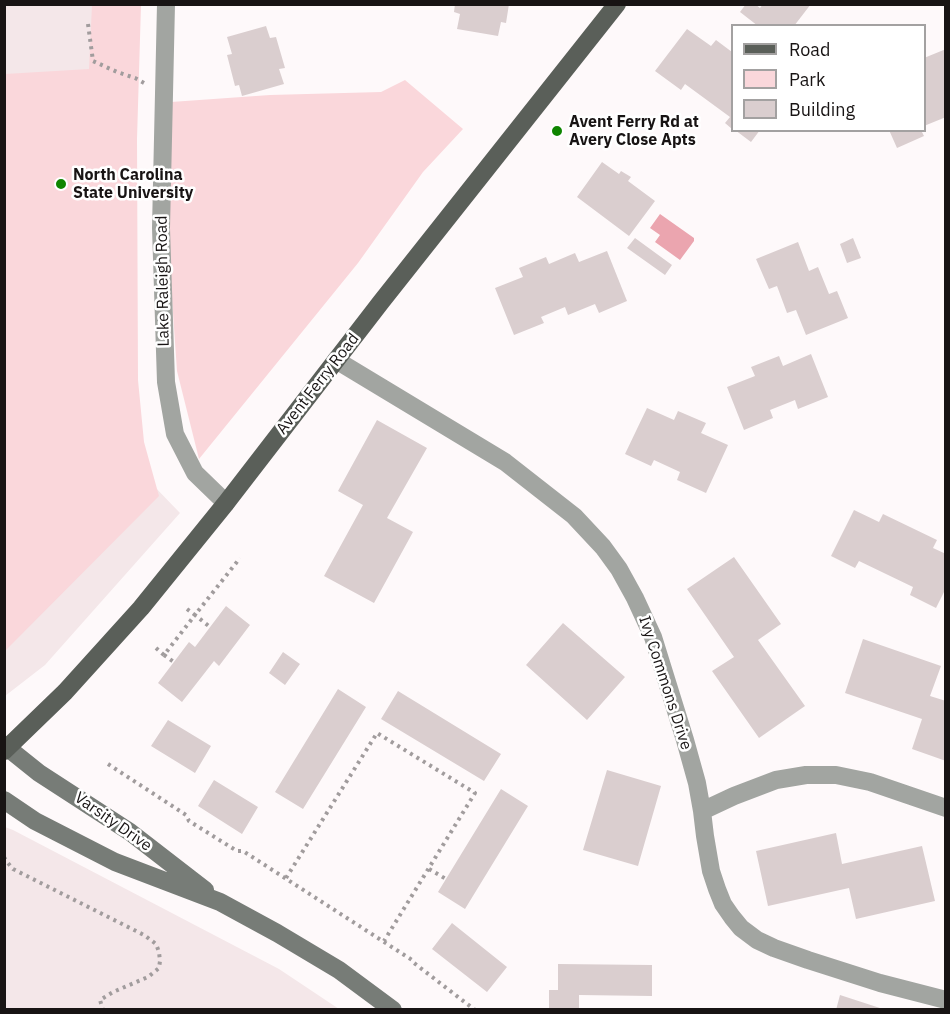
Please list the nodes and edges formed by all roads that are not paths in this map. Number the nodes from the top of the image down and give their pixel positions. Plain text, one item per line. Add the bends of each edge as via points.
1 (166, 4) edge
2 (617, 4) edge
3 (336, 360) junction
4 (226, 503) junction
5 (6, 748) edge
6 (4, 800) edge
7 (945, 808) edge
8 (702, 811) junction
9 (220, 902) junction
10 (945, 1000) edge
11 (393, 1010) edge

1 - 4 street, Lake Raleigh Road via 161,228 166,382 175,434 195,473
2 - 3 main road, Avent Ferry Road
3 - 4 main road, Avent Ferry Road
3 - 8 street, Ivy Commons Drive via 505,462 574,516 603,547 619,569 653,637
4 - 5 main road, Avent Ferry Road via 103,651
5 - 9 street, Varsity Drive via 130,832
6 - 9 street, Varsity Drive via 35,821 115,862
7 - 8 street via 870,782 836,775 806,775 776,780
8 - 10 street, Ivy Commons Drive via 711,871 723,904 741,928 757,940 808,960
9 - 11 street, Varsity Drive via 339,970

